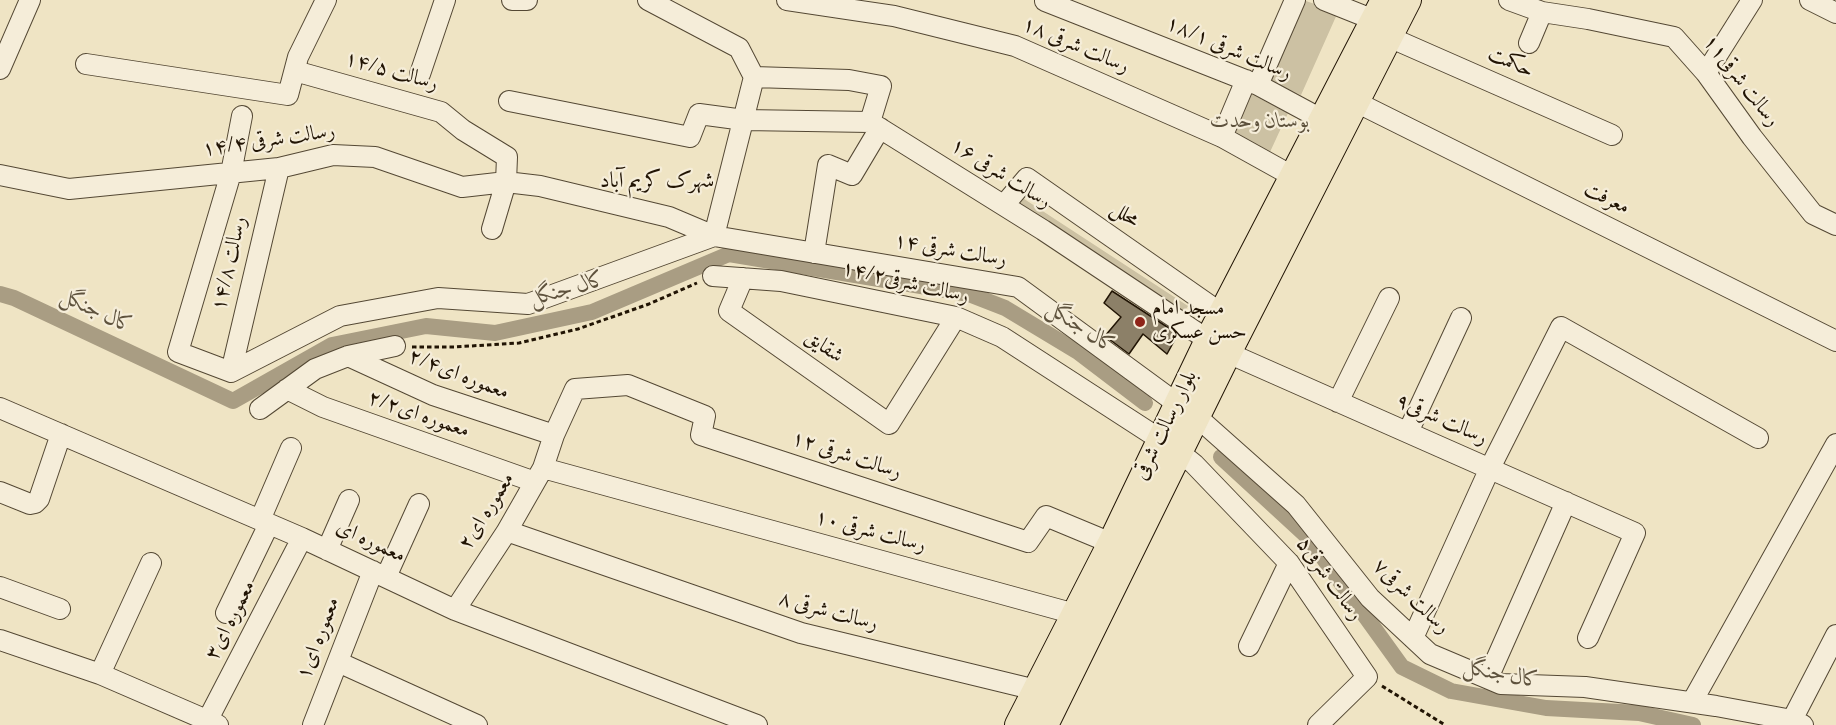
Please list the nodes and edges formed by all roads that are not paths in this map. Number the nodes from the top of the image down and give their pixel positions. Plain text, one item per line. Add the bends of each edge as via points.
1 (30, 0) edge
2 (326, 0) edge
3 (445, 0) edge
4 (512, 0) edge
5 (527, 0) edge
6 (648, 0) edge
7 (787, 0) edge
8 (1294, 0) edge
9 (1324, 0) edge
10 (1408, 0) edge
11 (1509, 0) edge
12 (1752, 0) edge
13 (1810, 0) edge
14 (1045, 1) edge
15 (1537, 7) edge
16 (1836, 13) edge
17 (1382, 19) edge
18 (1529, 43) dead end
19 (86, 64) dead end
20 (0, 69) edge
21 (295, 71) junction
22 (1706, 73) junction
23 (420, 74) dead end
24 (754, 77) junction
25 (1252, 82) junction
26 (509, 101) dead end
27 (1356, 102) junction
28 (242, 116) dead end
29 (744, 120) junction
30 (1323, 120) junction
31 (875, 125) junction
32 (1612, 135) dead end
33 (1222, 137) junction
34 (279, 168) junction
35 (231, 173) junction
36 (0, 175) edge
37 (1294, 177) junction
38 (506, 182) junction
39 (1004, 205) junction
40 (1836, 225) edge
41 (492, 229) dead end
42 (714, 236) junction
43 (814, 253) junction
44 (713, 276) road end
45 (743, 278) junction
46 (1389, 298) dead end
47 (1222, 314) junction
48 (956, 317) junction
49 (1461, 318) dead end
50 (1836, 341) edge
51 (395, 346) road end
52 (1218, 347) junction
53 (348, 356) junction
54 (231, 372) junction
55 (287, 389) junction
56 (574, 389) joint
57 (1338, 402) junction
58 (0, 408) edge
59 (260, 409) dead end
60 (1188, 411) junction
61 (1408, 432) junction
62 (62, 434) junction
63 (554, 435) junction
64 (1758, 438) dead end
65 (1836, 444) edge
66 (1170, 446) junction
67 (291, 448) dead end
68 (1490, 468) junction
69 (539, 475) junction
70 (0, 492) edge
71 (651, 498) joint
72 (349, 500) dead end
73 (1566, 502) junction
74 (419, 504) dead end
75 (265, 522) junction
76 (507, 531) junction
77 (302, 538) junction
78 (1121, 548) junction
79 (327, 550) junction
80 (151, 563) dead end
81 (1289, 563) junction
82 (379, 574) junction
83 (0, 587) edge
84 (60, 609) dead end
85 (455, 610) junction
86 (225, 614) dead end
87 (1076, 614) junction
88 (1836, 635) edge
89 (1413, 638) junction
90 (1588, 638) dead end
91 (0, 640) edge
92 (1249, 646) dead end
93 (338, 662) junction
94 (100, 674) junction
95 (1488, 678) junction
96 (1036, 690) junction
97 (1692, 702) junction
98 (721, 719) edge
99 (211, 723) edge
100 (1798, 723) edge
101 (312, 725) edge
102 (477, 725) edge
103 (757, 725) edge
104 (1018, 725) edge
105 (1046, 725) edge
106 (1318, 725) edge

1 - 20 street
2 - 21 street
3 - 23 street
4 - 5 street
6 - 24 street via 739,48
7 - 33 street, رسالت شرقی ۱۸ via 894,16 1015,46
8 - 25 street
9 - 17 street, حکمت
10 - 17 main road, بلوار رسالت شرقی
11 - 15 street, رسالت شرقی۱۱
12 - 22 street
13 - 16 street
14 - 25 street, رسالت شرقی ۱۸/۱
15 - 18 street
15 - 22 street, رسالت شرقی۱۱ via 1674,37
17 - 27 main road, بلوار رسالت شرقی
17 - 30 main road, بلوار رسالت شرقی
17 - 32 street, حکمت
19 - 21 street via 288,95
21 - 38 street, رسالت ۱۴/۵ via 441,112 507,157
22 - 40 street, رسالت شرقی۱۱ via 1813,214
24 - 29 street
24 - 31 street via 849,80 881,86
25 - 30 street, رسالت شرقی ۱۸/۱
25 - 33 street
26 - 29 street via 690,137 699,114
27 - 50 street, معرفت
27 - 52 main road, بلوار رسالت شرقی
28 - 35 street
29 - 31 street
29 - 42 street
30 - 37 main road, بلوار رسالت شرقی
31 - 39 street, رسالت شرقی ۱۶
31 - 43 street via 852,175 828,165
33 - 37 street, رسالت شرقی ۱۸
34 - 35 street, رسالت شرقی ۱۴/۴
34 - 38 street, رسالت شرقی ۱۴/۴ via 333,155 375,157 462,187
34 - 54 street, رسالت ۱۴/۸
35 - 36 street, رسالت شرقی ۱۴/۴ via 69,189
35 - 54 street via 178,352
37 - 47 main road, بلوار رسالت شرقی
38 - 41 street
38 - 42 street, رسالت شرقی ۱۴/۴ via 540,186 669,217
39 - 47 street, محلل via 1027,178
39 - 52 street, رسالت شرقی ۱۶
42 - 43 street, رسالت شرقی ۱۴
42 - 54 street via 528,304 438,298 340,316
43 - 60 street, رسالت شرقی ۱۴ via 1018,287
44 - 45 street, رسالت شرقی۱۴/۲
45 - 48 street, رسالت شرقی۱۴/۲ via 781,281
45 - 48 street, شقایق via 729,311 889,424
46 - 57 street
47 - 52 main road, بلوار رسالت شرقی
48 - 66 street, رسالت شرقی۱۴/۲ via 1002,337
49 - 61 street
51 - 53 street
52 - 57 street, رسالت شرقی۹
52 - 60 main road, بلوار رسالت شرقی
53 - 55 street via 315,369
53 - 63 street, معموره ای۲/۴ via 433,395
55 - 59 street
55 - 69 street, معموره ای۲/۲ via 323,408
56 - 63 street, معموره ای۲
56 - 78 street, رسالت شرقی ۱۲ via 628,385 705,416 701,435 1028,542 1046,516
57 - 61 street, رسالت شرقی۹
58 - 62 street, معموره ای
60 - 66 main road, بلوار رسالت شرقی
60 - 89 street, رسالت شرقی۷ via 1296,505 1370,598
61 - 68 street, رسالت شرقی۹
62 - 70 street via 35,503
62 - 75 street, معموره ای
63 - 69 street, معموره ای۲
64 - 68 street via 1561,327
65 - 97 street
66 - 78 main road, بلوار رسالت شرقی
66 - 81 street, رسالت شرقی۵ via 1194,464
67 - 75 street
68 - 73 street, رسالت شرقی۹
68 - 89 street
69 - 71 street, معموره ای۲/۲
69 - 76 street, معموره ای۲
71 - 87 street, رسالت شرقی ۱۰
72 - 79 street
73 - 90 street, رسالت شرقی۹ via 1635,533
73 - 95 street
74 - 82 street, معموره ای۱
75 - 77 street, معموره ای
75 - 86 street
76 - 85 street, معموره ای۲
76 - 96 street, رسالت شرقی ۸ via 801,633
77 - 79 street, معموره ای
77 - 99 street, معموره ای۳
78 - 87 main road, بلوار رسالت شرقی
78 - 105 main road, بلوار رسالت شرقی
79 - 82 street, معموره ای
80 - 94 street
81 - 92 street
81 - 106 street, رسالت شرقی۵ via 1367,677
82 - 85 street, معموره ای
82 - 93 street, معموره ای۱
83 - 84 street
85 - 98 street, معموره ای
87 - 96 main road, بلوار رسالت شرقی
88 - 100 street
89 - 95 street, رسالت شرقی۷ via 1430,654
91 - 94 street
93 - 101 street, معموره ای۱
93 - 102 street
94 - 99 street
95 - 97 street, رسالت شرقی۷ via 1501,684 1585,687
96 - 104 main road, بلوار رسالت شرقی
97 - 100 street, رسالت شرقی۷
98 - 103 street, معموره ای

